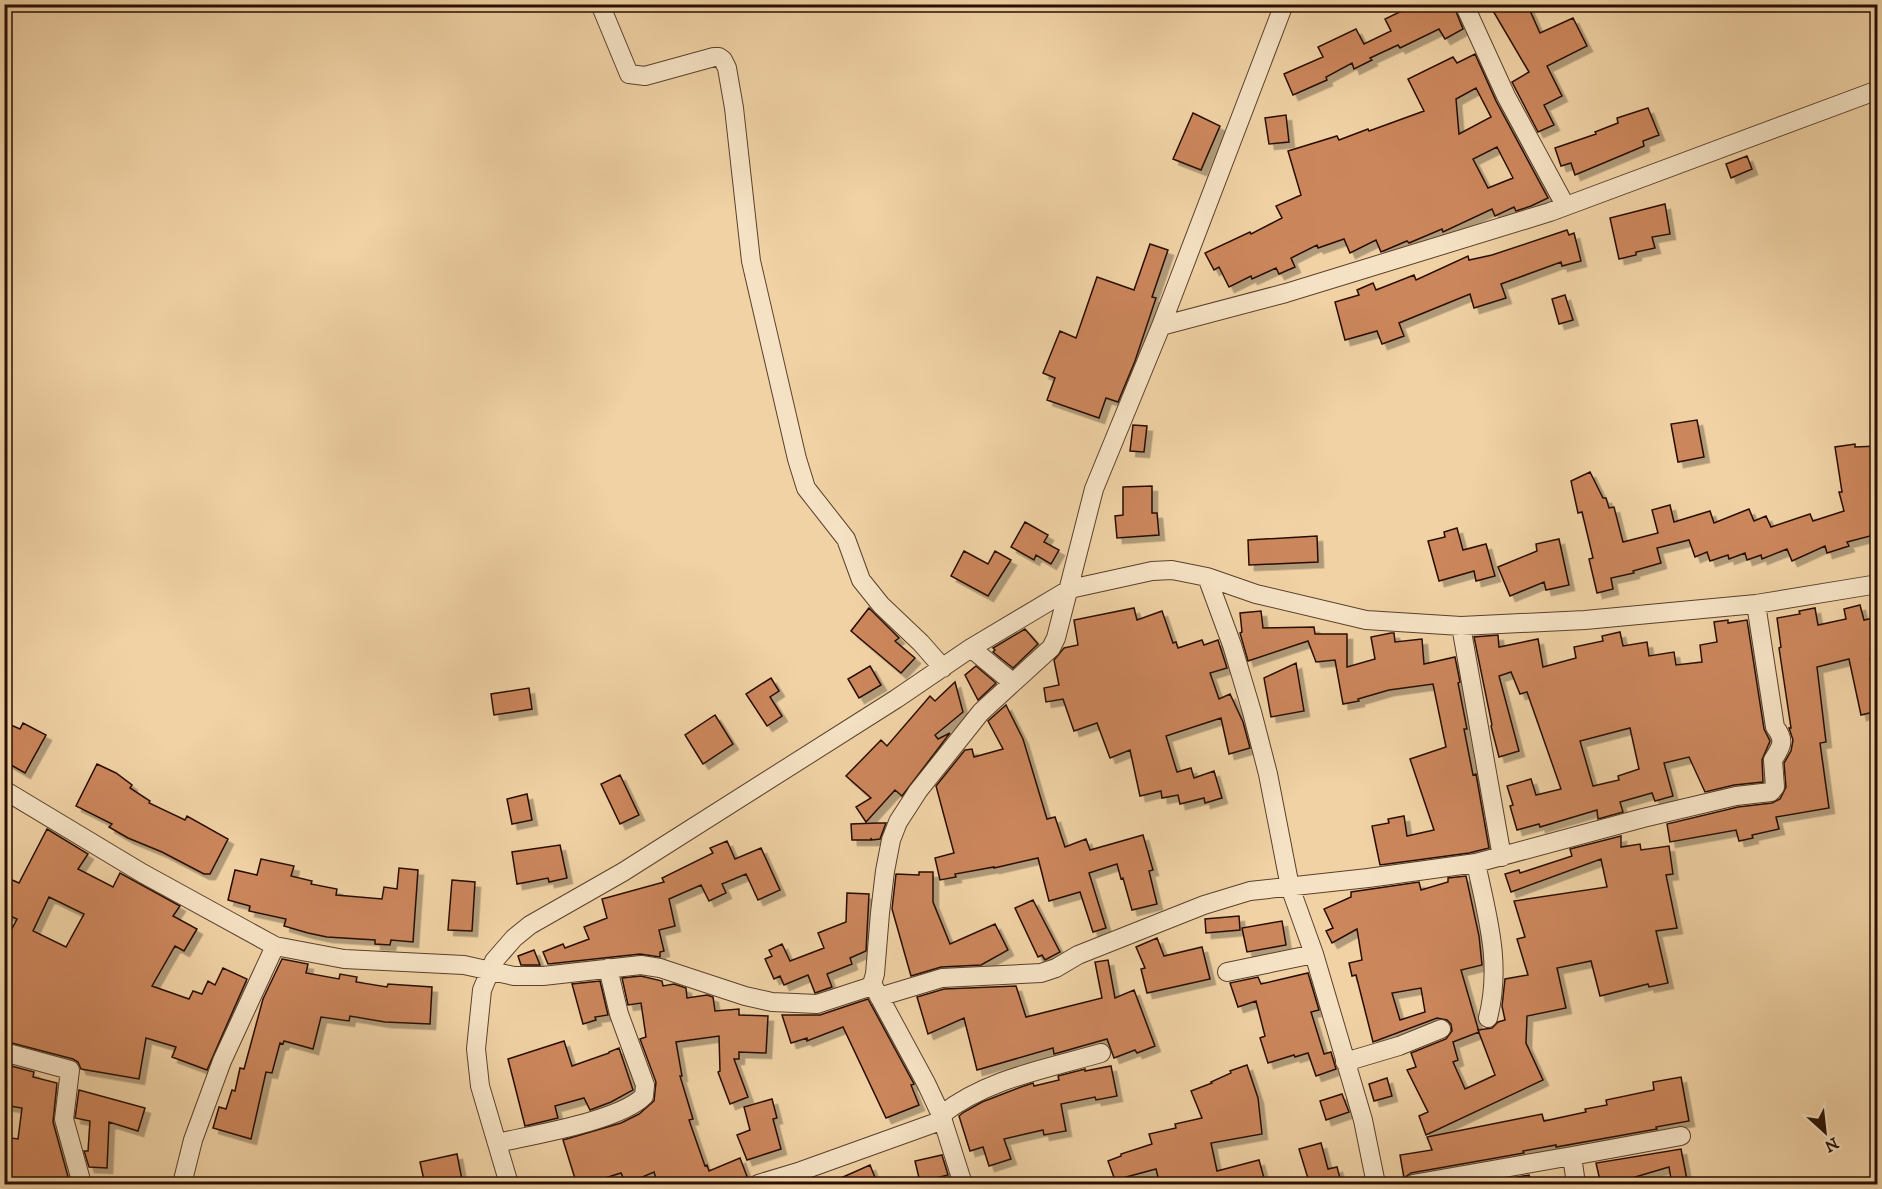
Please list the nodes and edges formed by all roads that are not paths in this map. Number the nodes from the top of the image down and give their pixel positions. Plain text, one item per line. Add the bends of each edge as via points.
1 (600, 4) edge
2 (1284, 4) edge
3 (1464, 4) edge
4 (1878, 90) edge
5 (1565, 205) junction
6 (1161, 326) junction
7 (1207, 577) junction
8 (1071, 580) junction
9 (1878, 584) edge
10 (1756, 604) junction
11 (1461, 626) junction
12 (971, 648) junction
13 (943, 668) junction
14 (1012, 682) junction
15 (4, 790) edge
16 (1502, 857) junction
17 (1476, 863) junction
18 (1290, 887) junction
19 (275, 946) junction
20 (1314, 954) junction
21 (478, 968) junction
22 (608, 968) junction
23 (1227, 972) dead end
24 (876, 990) junction
25 (1488, 1018) dead end
26 (1441, 1029) dead end
27 (4, 1052) edge
28 (1101, 1053) dead end
29 (1345, 1062) junction
30 (942, 1117) junction
31 (1681, 1136) dead end
32 (496, 1143) junction
33 (1572, 1155) junction
34 (82, 1185) edge
35 (182, 1185) edge
36 (509, 1185) edge
37 (758, 1185) edge
38 (963, 1185) edge
39 (1376, 1185) edge
40 (1413, 1185) edge
41 (1576, 1185) edge

1 - 13 street via 629,74 645,76 714,57 723,60 735,108 751,261 806,488 846,539 861,580 881,606
2 - 6 street
3 - 5 street via 1506,96
4 - 5 street
5 - 6 street via 1286,294
6 - 8 street via 1094,489
7 - 8 street via 1172,570
7 - 11 street via 1256,594 1366,620
7 - 18 street via 1252,712
8 - 12 street
8 - 14 street via 1051,648
9 - 10 street
10 - 11 street via 1585,620
10 - 16 street via 1780,733 1780,751 1773,760 1773,790 1643,818
11 - 16 street
12 - 13 street
12 - 14 street
13 - 21 street via 623,872 530,925
14 - 24 street via 981,712 918,790 898,822 885,871
15 - 19 street via 142,873
16 - 17 street
17 - 18 street
17 - 25 street via 1495,958
18 - 20 street
18 - 24 street via 1250,891 1204,905 1041,973 942,978
19 - 21 street via 344,958
19 - 35 street via 222,1061 193,1140
20 - 23 street
20 - 29 street
21 - 22 street via 514,976 543,976
21 - 32 street via 482,990 476,1049 480,1086
22 - 24 street via 660,968 772,1002 817,1004 863,989
22 - 32 street via 619,1014 645,1084 644,1096 596,1120
24 - 30 street
26 - 29 street
27 - 34 street via 70,1070 64,1124
28 - 30 street via 996,1084 964,1099
29 - 39 street via 1363,1120
30 - 37 street
30 - 38 street
31 - 33 street
32 - 36 street
33 - 40 street
33 - 41 street

